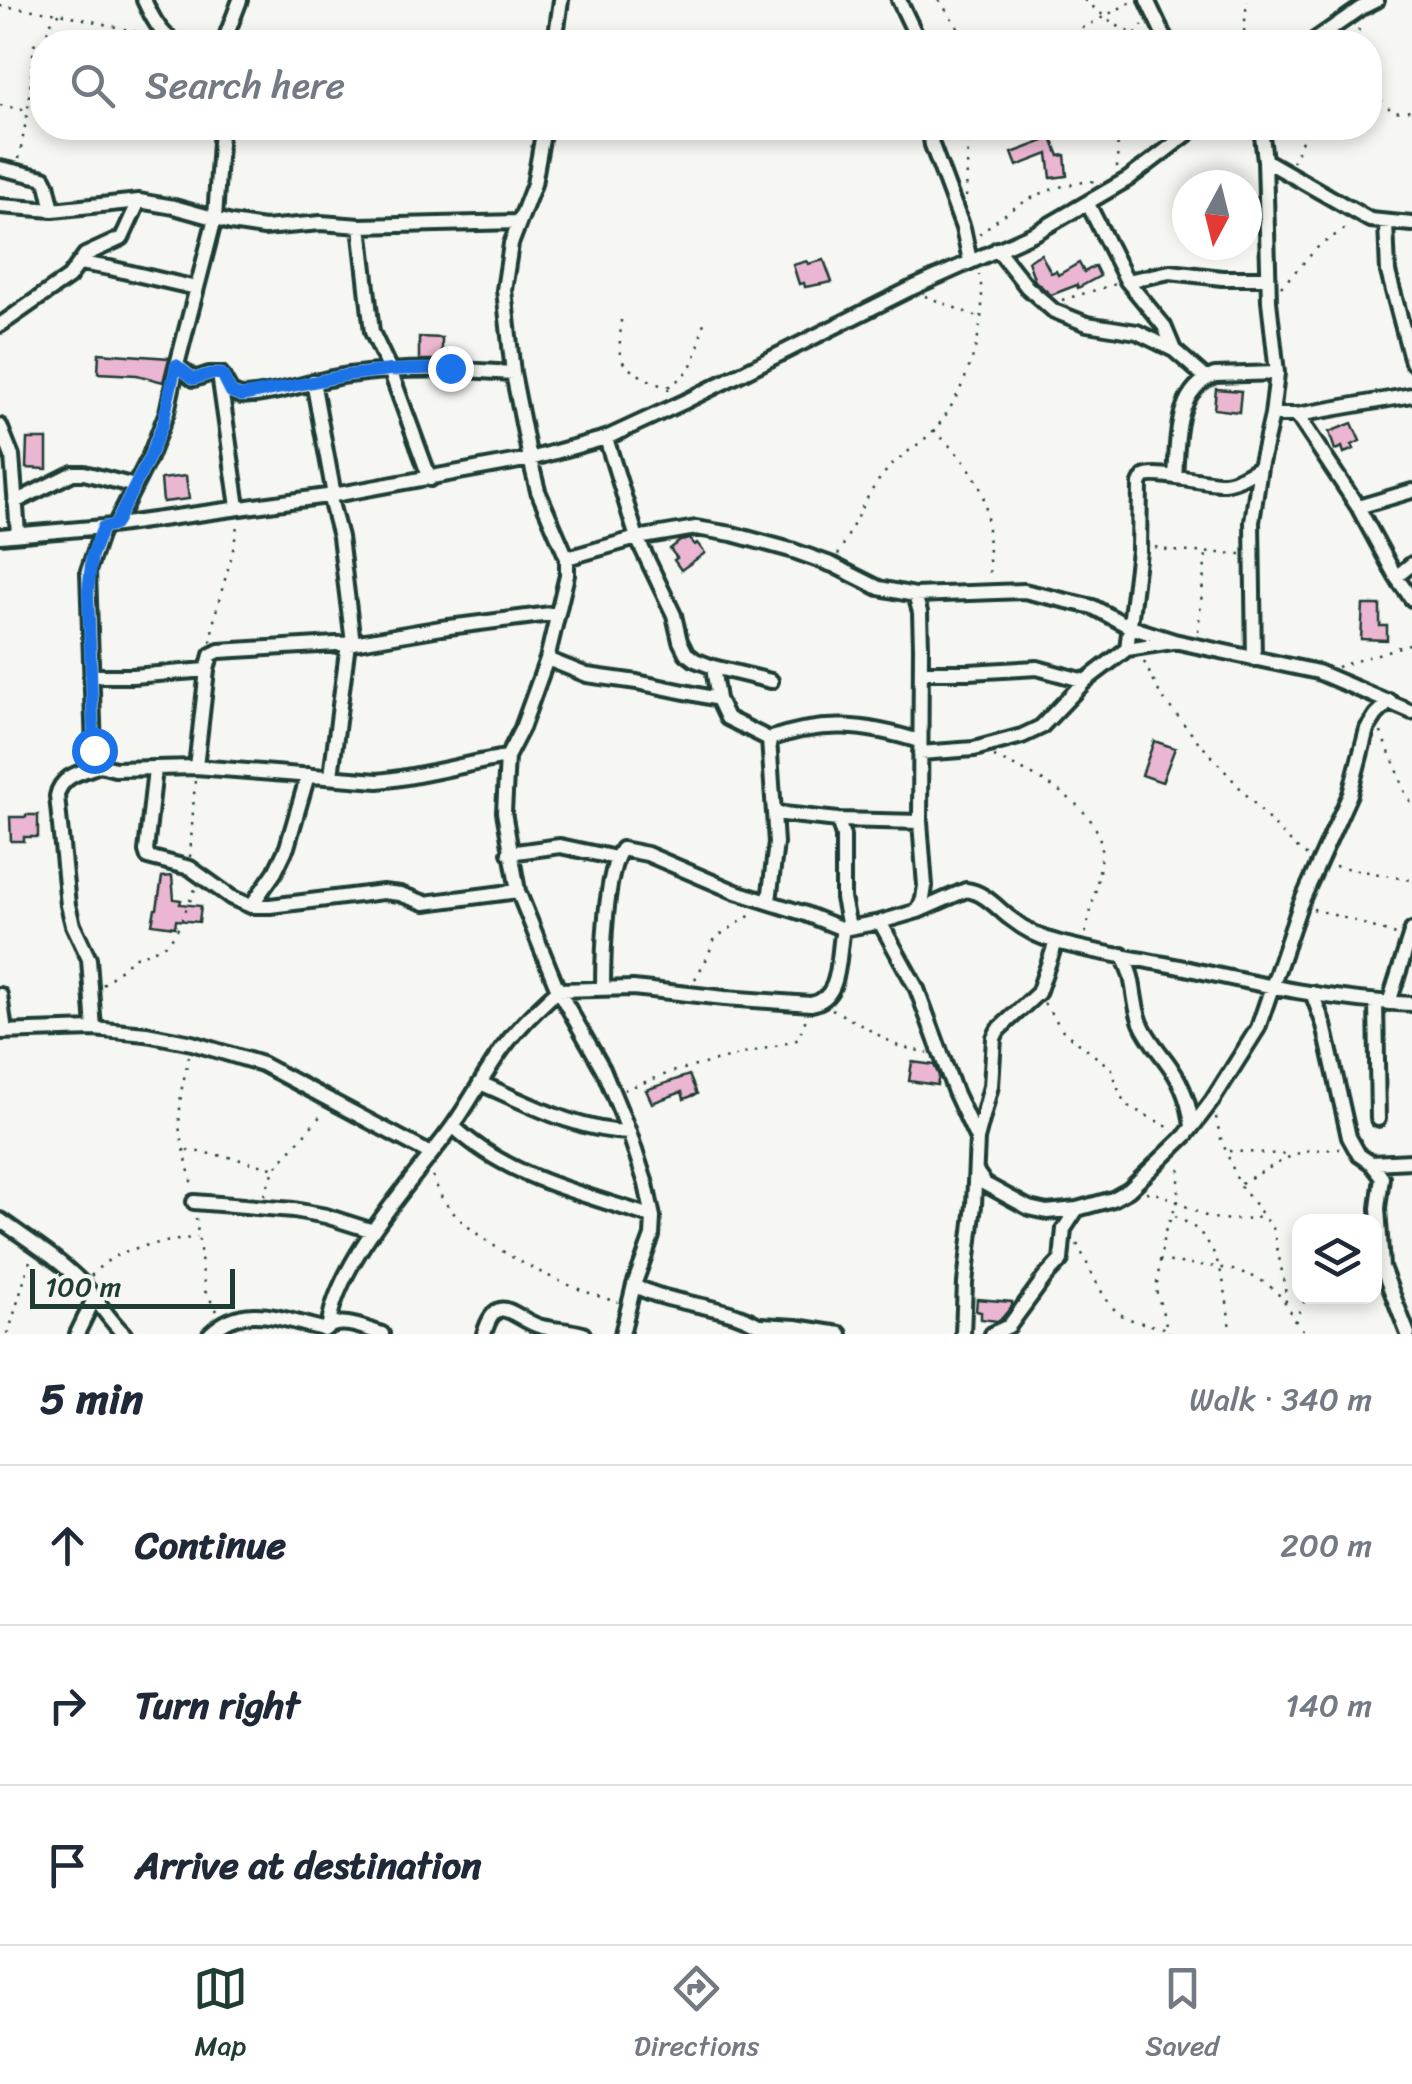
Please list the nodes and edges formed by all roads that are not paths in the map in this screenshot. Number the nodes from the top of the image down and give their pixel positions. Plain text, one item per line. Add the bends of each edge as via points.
1 (144, 0) edge
2 (240, 0) edge
3 (561, 0) edge
4 (898, 0) edge
5 (1147, 0) edge
6 (1373, 1) edge
7 (163, 30) edge
8 (229, 30) edge
9 (557, 30) edge
10 (914, 30) edge
11 (1161, 30) edge
12 (1329, 30) edge
13 (220, 140) edge
14 (542, 140) edge
15 (931, 140) edge
16 (1178, 140) edge
17 (1263, 140) edge
18 (1266, 160) junction
19 (0, 168) edge
20 (139, 201) junction
21 (1088, 204) junction
22 (0, 206) edge
23 (53, 210) junction
24 (214, 218) junction
25 (518, 222) junction
26 (1386, 222) junction
27 (1412, 224) edge
28 (360, 226) junction
29 (997, 249) junction
30 (972, 260) junction
31 (80, 264) junction
32 (1268, 278) junction
33 (1127, 281) junction
34 (196, 288) junction
35 (0, 325) edge
36 (1174, 350) junction
37 (1412, 362) edge
38 (176, 365) junction
39 (390, 370) junction
40 (513, 373) junction
41 (1277, 373) junction
42 (219, 374) junction
43 (1206, 378) junction
44 (313, 381) junction
45 (1412, 395) edge
46 (1297, 415) junction
47 (1272, 416) junction
48 (0, 426) edge
49 (606, 438) junction
50 (530, 459) junction
51 (1260, 468) junction
52 (1175, 477) junction
53 (430, 478) junction
54 (135, 486) junction
55 (1412, 491) edge
56 (332, 495) junction
57 (15, 502) junction
58 (1358, 506) junction
59 (238, 507) junction
60 (109, 526) junction
61 (18, 532) junction
62 (0, 536) edge
63 (637, 538) junction
64 (567, 558) junction
65 (1412, 564) edge
66 (1396, 577) junction
67 (915, 594) junction
68 (1412, 598) edge
69 (558, 613) junction
70 (1130, 627) junction
71 (1174, 642) junction
72 (350, 643) junction
73 (1132, 648) junction
74 (547, 659) junction
75 (1254, 659) junction
76 (713, 667) junction
77 (207, 670) junction
78 (920, 672) junction
79 (91, 676) junction
80 (1085, 680) junction
81 (771, 681) dead end
82 (718, 700) junction
83 (1390, 700) junction
84 (1412, 712) edge
85 (769, 739) junction
86 (919, 747) junction
87 (507, 758) junction
88 (100, 765) junction
89 (196, 767) junction
90 (154, 768) junction
91 (308, 775) junction
92 (331, 776) junction
93 (774, 814) junction
94 (838, 820) junction
95 (920, 822) junction
96 (510, 853) junction
97 (616, 858) junction
98 (518, 892) junction
99 (769, 901) junction
100 (251, 906) junction
101 (918, 911) junction
102 (880, 922) junction
103 (846, 928) junction
104 (1410, 935) edge
105 (1056, 942) junction
106 (1122, 955) junction
107 (1282, 960) junction
108 (1272, 986) junction
109 (603, 988) junction
110 (558, 990) junction
111 (1306, 992) junction
112 (0, 995) edge
113 (1382, 1002) junction
114 (1412, 1004) edge
115 (94, 1029) junction
116 (2, 1031) edge
117 (480, 1083) junction
118 (1378, 1119) dead end
119 (453, 1126) junction
120 (629, 1132) junction
121 (1186, 1134) junction
122 (977, 1139) junction
123 (431, 1155) junction
124 (1365, 1159) junction
125 (1412, 1161) edge
126 (976, 1171) junction
127 (194, 1202) road end
128 (1077, 1210) junction
129 (653, 1217) junction
130 (0, 1220) edge
131 (373, 1231) junction
132 (634, 1285) junction
133 (94, 1300) junction
134 (325, 1329) edge
135 (766, 1330) edge
136 (76, 1334) edge
137 (124, 1334) edge
138 (210, 1334) edge
139 (382, 1334) edge
140 (484, 1334) edge
141 (583, 1334) edge
142 (622, 1334) edge
143 (840, 1334) edge
144 (963, 1334) edge
145 (992, 1334) edge
146 (1408, 1334) edge

1 - 7 street
2 - 8 street
3 - 9 street
4 - 10 street
5 - 11 street
6 - 12 street
13 - 24 street
14 - 25 street
15 - 30 street
16 - 21 street
17 - 18 street
18 - 26 street via 1370,220
18 - 32 street
19 - 23 street via 41,176
20 - 23 street
20 - 24 street
20 - 31 street via 122,238
21 - 29 street
21 - 33 street
22 - 23 street
24 - 28 street via 264,228
24 - 34 street
25 - 28 street
25 - 40 street via 504,290
26 - 27 street
26 - 37 street via 1388,272
28 - 39 street via 372,332
29 - 30 street
29 - 36 street via 1046,305
30 - 49 street
31 - 34 street
31 - 35 street
32 - 33 street via 1170,272
32 - 41 street
33 - 36 street via 1164,326
34 - 38 street
36 - 43 street
38 - 42 street via 194,379
38 - 54 street via 163,423
39 - 40 street
39 - 44 street
39 - 53 street
40 - 50 street
41 - 43 street
41 - 47 street
42 - 44 street via 241,396
42 - 59 street
43 - 52 street via 1180,413
44 - 56 street
45 - 46 street
46 - 47 street
46 - 58 street
47 - 51 street
48 - 57 street via 12,456
49 - 50 street
49 - 63 street
50 - 53 street
50 - 64 street
51 - 52 street via 1219,483
51 - 75 street via 1252,522
52 - 70 street via 1148,476 1140,484
53 - 56 street
54 - 57 street via 73,473
54 - 60 street
55 - 58 street
56 - 59 street
56 - 72 street
57 - 61 street
58 - 66 street
59 - 60 street
60 - 61 street
60 - 79 street via 88,572
61 - 62 street
63 - 64 street
63 - 67 street via 696,528 732,534 833,565 878,588
63 - 76 street via 686,652
64 - 69 street
65 - 66 street
66 - 68 street
67 - 70 street via 1024,591 1093,607
67 - 78 street
69 - 72 street
69 - 74 street
70 - 71 street
70 - 73 street
71 - 73 street
71 - 75 street
72 - 77 street via 219,652
72 - 92 street
73 - 80 street
74 - 82 street via 587,675
74 - 87 street
75 - 83 street via 1318,672
76 - 81 street
76 - 82 street
77 - 79 street
77 - 89 street
78 - 80 street via 1037,668
78 - 86 street
79 - 88 street
80 - 86 street via 1041,727 1022,736 974,748
82 - 85 street via 727,718
83 - 84 street
83 - 107 street via 1367,729 1350,794
85 - 86 street via 819,726 866,728
85 - 93 street
86 - 95 street
87 - 92 street via 397,780
87 - 96 street
88 - 90 street
88 - 115 street via 64,780 58,796 68,906 89,959
89 - 90 street
89 - 91 street
90 - 100 street via 148,857 190,868
91 - 92 street
91 - 100 street via 287,846
93 - 94 street
93 - 99 street
94 - 95 street
94 - 103 street
95 - 101 street via 926,886
96 - 97 street via 560,846
96 - 98 street
97 - 99 street via 622,849 646,854
97 - 109 street
98 - 100 street via 425,903 383,892
98 - 110 street
99 - 103 street
101 - 102 street
101 - 105 street via 972,890
102 - 103 street
102 - 122 street via 917,990
103 - 109 street via 835,982 817,1003
104 - 113 street
105 - 106 street
105 - 122 street via 1038,993 994,1038 991,1086
106 - 108 street
106 - 121 street via 1142,1025 1182,1086 1190,1109
107 - 108 street
107 - 111 street
108 - 111 street
108 - 121 street via 1258,1028
109 - 110 street
110 - 117 street via 524,1022
110 - 120 street
111 - 113 street
111 - 124 street via 1324,1025 1350,1137
112 - 116 street
113 - 114 street
113 - 118 street
115 - 116 street
115 - 123 street via 192,1043 262,1064
117 - 119 street
117 - 120 street via 577,1123
119 - 123 street
119 - 129 street via 505,1164
120 - 129 street
121 - 128 street via 1129,1190
122 - 126 street
123 - 131 street
124 - 125 street
124 - 146 street via 1382,1178 1382,1266
126 - 128 street via 1020,1204 1047,1212
126 - 144 street
127 - 131 street via 260,1205
128 - 145 street via 1064,1231 1061,1260 1009,1326
129 - 132 street
130 - 133 street
131 - 134 street via 338,1290
132 - 135 street
132 - 142 street
133 - 136 street
133 - 137 street
134 - 138 street via 252,1314 224,1320
134 - 139 street via 336,1322
135 - 143 street
140 - 141 street via 490,1317 503,1309 542,1327

